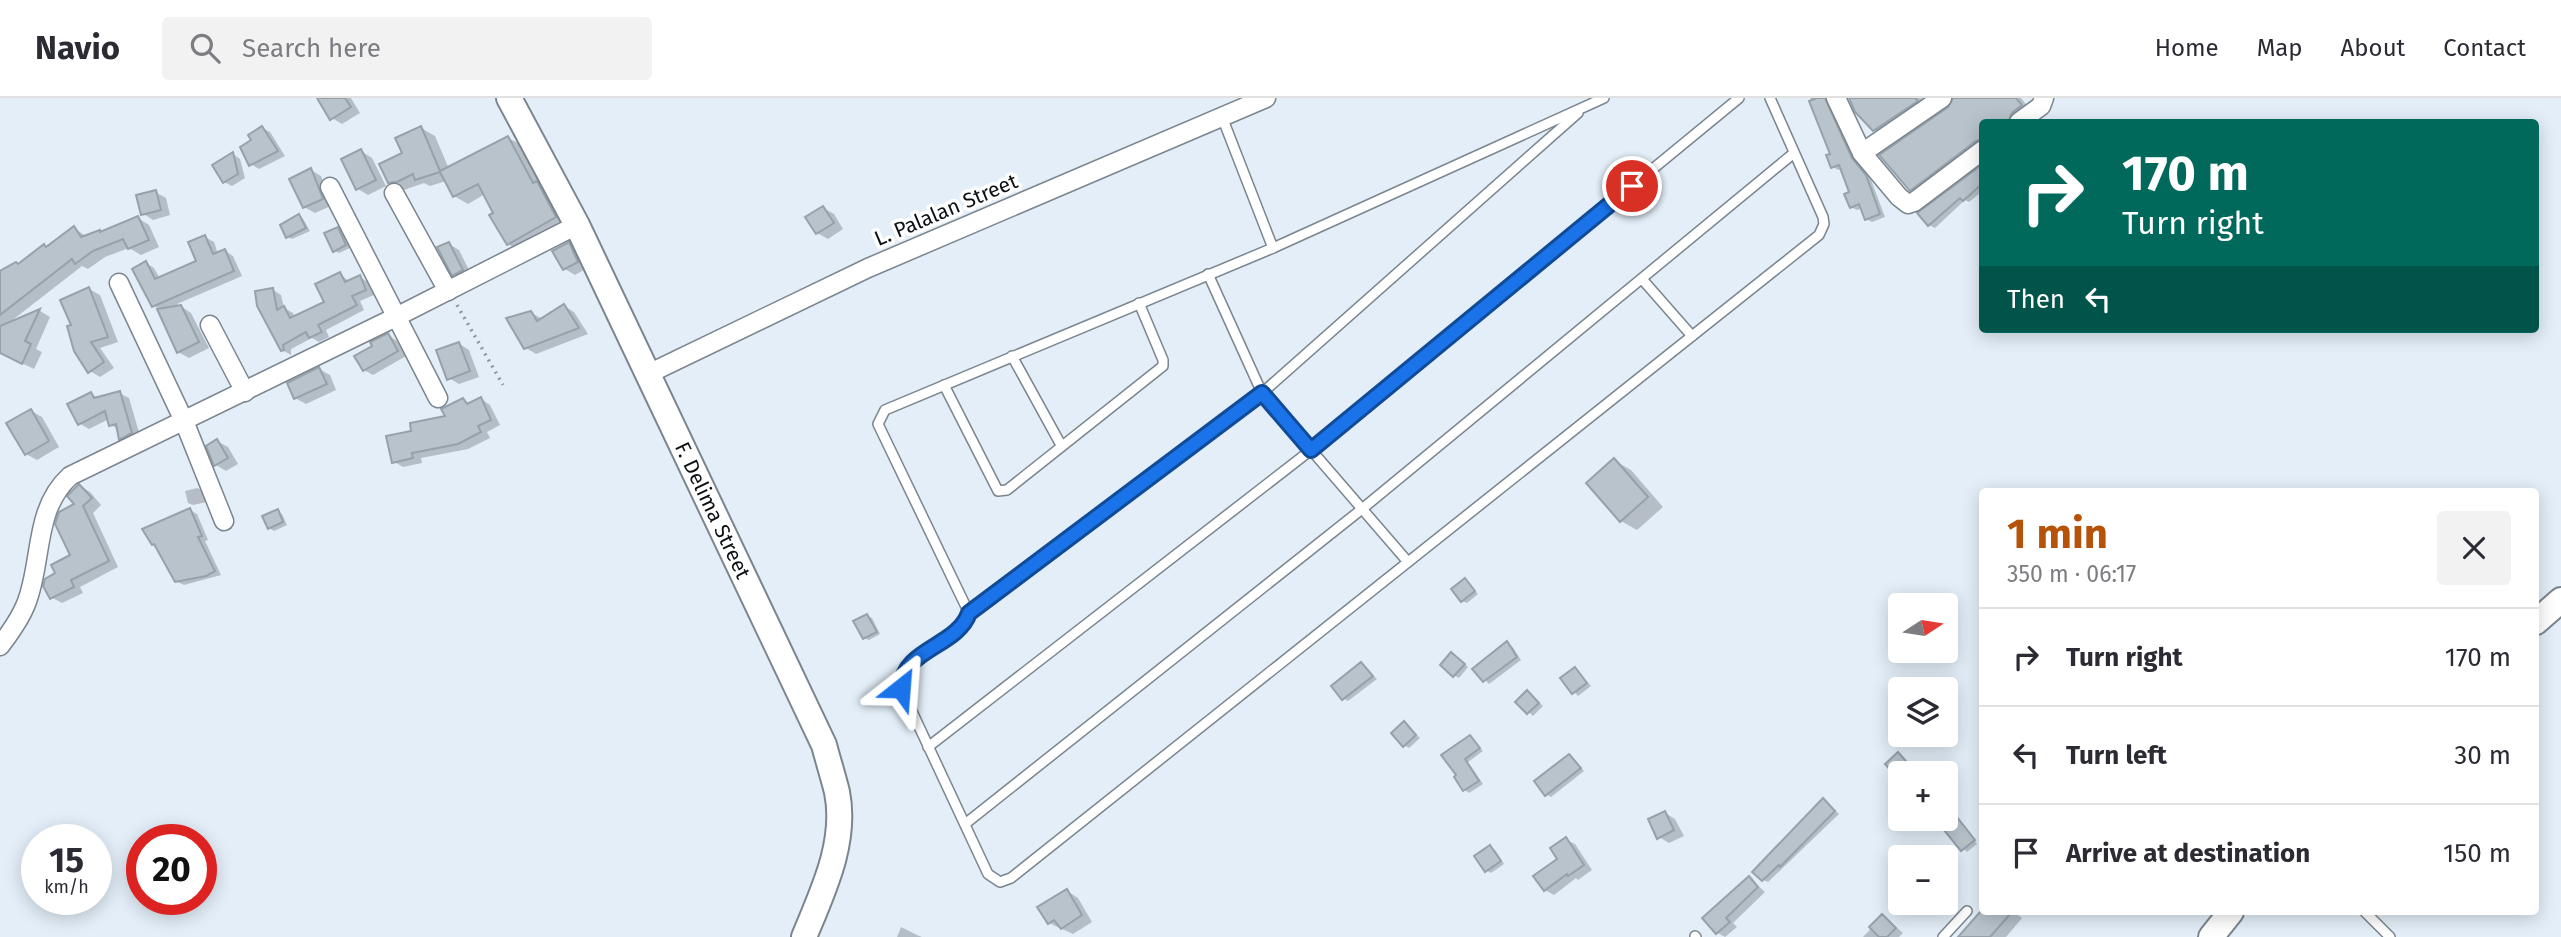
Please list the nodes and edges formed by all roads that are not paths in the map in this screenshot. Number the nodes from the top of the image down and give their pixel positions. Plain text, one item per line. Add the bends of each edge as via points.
1 (509, 98) edge
2 (1266, 98) edge
3 (1604, 98) edge
4 (1739, 98) edge
5 (1770, 98) edge
6 (1836, 98) edge
7 (1942, 98) edge
8 (2044, 98) edge
9 (1584, 107) junction
10 (1222, 117) junction
11 (2023, 119) edge
12 (1794, 153) junction
13 (1862, 153) junction
14 (1979, 153) edge
15 (330, 187) dead end
16 (394, 193) dead end
17 (577, 225) junction
18 (1273, 248) junction
19 (1208, 274) junction
20 (1642, 279) junction
21 (119, 283) dead end
22 (449, 291) junction
23 (1139, 303) junction
24 (396, 317) junction
25 (210, 325) dead end
26 (1692, 335) junction
27 (1012, 356) junction
28 (648, 374) junction
29 (944, 385) junction
30 (245, 392) junction
31 (1262, 393) junction
32 (438, 398) dead end
33 (184, 421) junction
34 (1060, 445) junction
35 (1311, 450) junction
36 (1362, 509) junction
37 (224, 522) dead end
38 (1408, 562) junction
39 (2561, 600) edge
40 (969, 613) junction
41 (2539, 619) edge
42 (0, 646) edge
43 (928, 747) junction
44 (965, 824) junction
45 (1967, 911) dead end
46 (2229, 915) edge
47 (2368, 915) edge
48 (804, 937) edge
49 (1943, 937) edge
50 (2211, 937) edge
51 (2390, 937) edge

1 - 17 street, F. Delima Street
2 - 10 street, L. Palalan Street
3 - 9 lane
4 - 35 lane
5 - 12 lane
6 - 13 street
7 - 13 street
8 - 11 street via 2041,106
9 - 18 lane
9 - 31 lane
10 - 18 lane
10 - 28 street, L. Palalan Street via 868,268
12 - 20 lane
12 - 26 lane via 1823,217 1819,234
13 - 14 street via 1908,204
15 - 24 street
16 - 22 street
17 - 22 street
17 - 28 street, F. Delima Street
18 - 19 lane
19 - 23 lane
19 - 31 lane
20 - 26 lane
20 - 36 lane
21 - 33 street
22 - 24 street
23 - 27 lane
23 - 34 lane via 1163,366
24 - 30 street
24 - 32 street
25 - 30 street
26 - 38 lane
27 - 29 lane
27 - 34 lane
28 - 48 street, F. Delima Street via 824,745 834,781 839,828 829,876
29 - 34 lane via 998,491 1013,486
29 - 40 lane via 885,410 878,424
30 - 33 street
31 - 35 lane
31 - 40 lane
33 - 37 street
33 - 42 street via 92,464 60,485 44,516 27,602
35 - 36 lane
35 - 43 lane
36 - 38 lane
36 - 44 lane
38 - 44 lane via 1011,878 1000,882 988,874
39 - 41 street
40 - 43 lane via 961,627 902,673 901,688
43 - 44 lane
45 - 49 lane
46 - 50 street
47 - 51 lane

